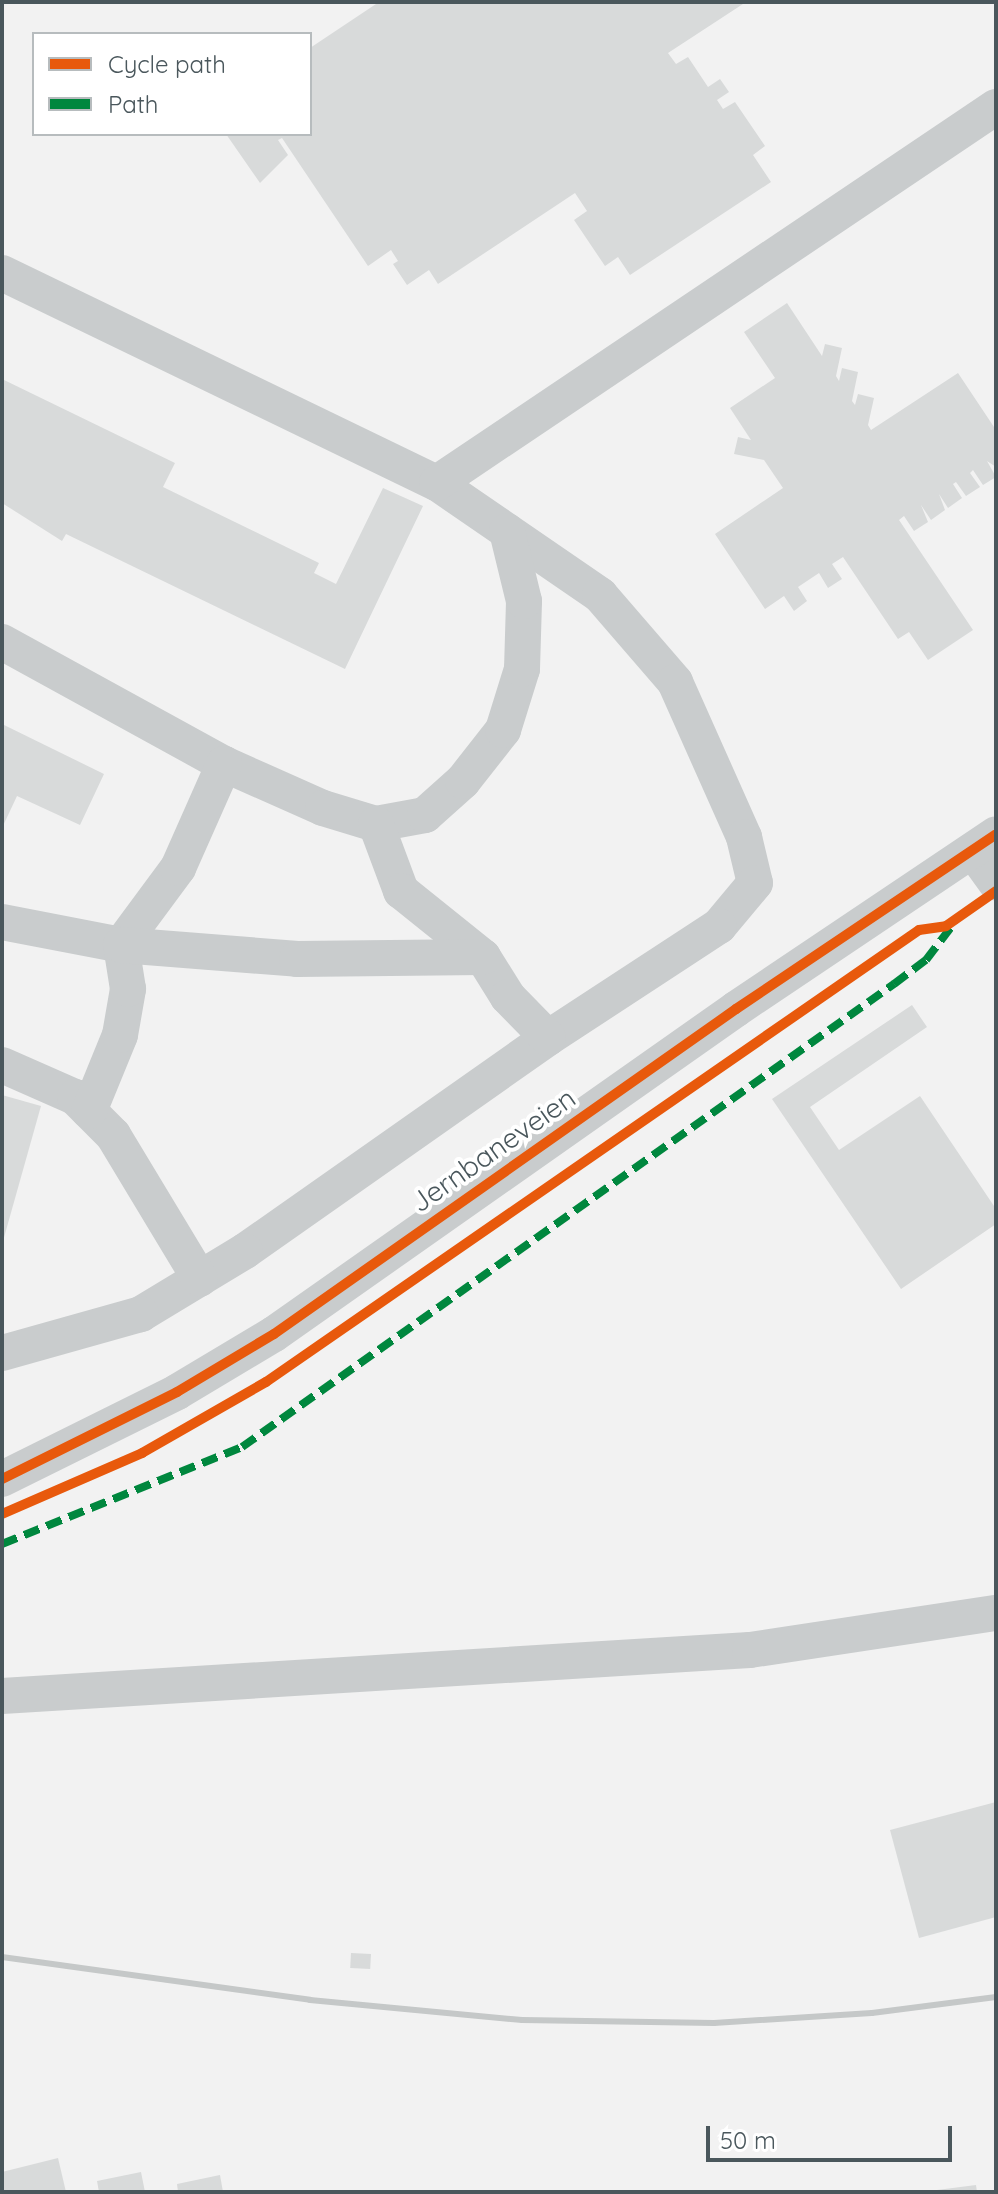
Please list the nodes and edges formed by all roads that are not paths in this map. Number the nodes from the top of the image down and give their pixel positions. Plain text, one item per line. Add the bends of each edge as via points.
1 (996, 107) edge
2 (2, 273) edge
3 (437, 483) junction
4 (507, 531) junction
5 (2, 642) edge
6 (224, 764) junction
7 (376, 824) junction
8 (984, 842) edge
9 (996, 883) edge
10 (2, 922) edge
11 (121, 945) junction
12 (483, 957) junction
13 (548, 1038) junction
14 (2, 1065) edge
15 (89, 1111) junction
16 (200, 1279) junction
17 (2, 1353) edge
18 (2, 1479) edge
19 (996, 1613) edge
20 (2, 1696) edge

1 - 3 street
2 - 3 street
3 - 4 street
4 - 7 street via 524,601 522,669 503,730 463,781 425,815
4 - 13 street via 600,595 675,682 744,837 755,883 719,926
5 - 6 street
6 - 7 street via 323,808
6 - 11 street via 178,868
7 - 12 street via 401,891
8 - 9 street
8 - 18 street, Jernbaneveien via 274,1334 177,1392
10 - 11 street
11 - 12 street via 297,959
11 - 15 street via 128,989 120,1035
12 - 13 street via 508,997
13 - 16 street
14 - 15 street via 75,1097
15 - 16 street via 113,1135
16 - 17 street via 141,1314
19 - 20 street via 750,1650

